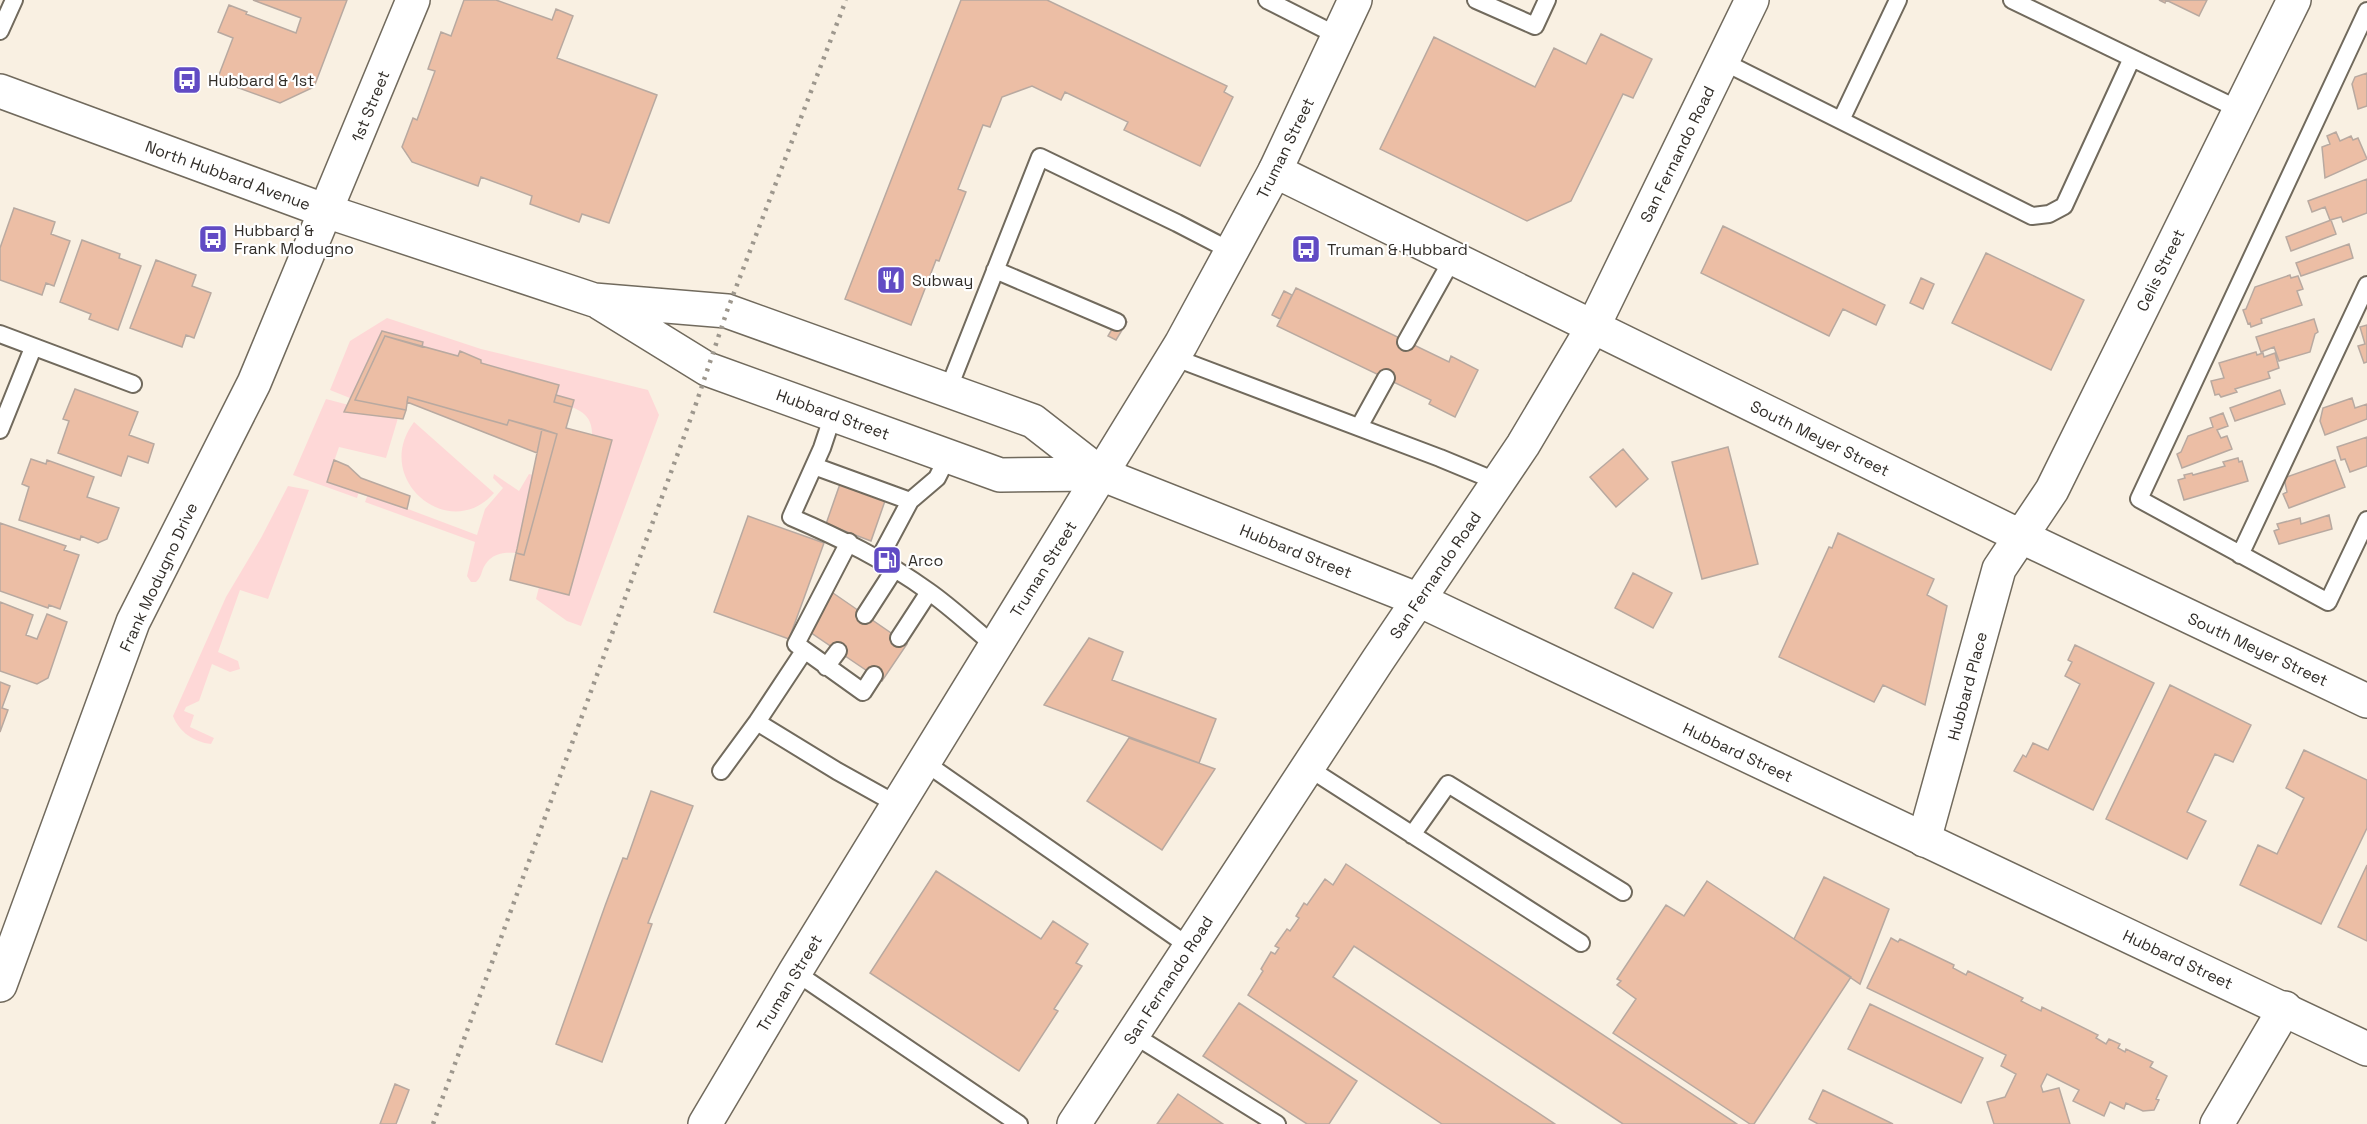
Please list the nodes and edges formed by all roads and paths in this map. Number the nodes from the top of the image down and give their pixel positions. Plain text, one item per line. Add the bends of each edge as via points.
1 (14, 0) edge
2 (413, 0) edge
3 (1267, 0) edge
4 (1356, 0) edge
5 (1476, 0) edge
6 (1547, 0) edge
7 (1752, 0) edge
8 (1898, 0) edge
9 (2012, 0) edge
10 (2294, 0) edge
11 (2367, 11) edge
12 (0, 31) edge
13 (1338, 36) junction
14 (2132, 58) junction
15 (1722, 61) junction
16 (0, 91) edge
17 (2240, 110) junction
18 (1841, 120) junction
19 (1275, 171) junction
20 (326, 211) junction
21 (1233, 252) junction
22 (1453, 258) junction
23 (995, 270) junction
24 (2367, 285) edge
25 (594, 300) junction
26 (727, 311) joint
27 (1116, 322) dead end
28 (1593, 327) junction
29 (0, 334) edge
30 (1406, 342) dead end
31 (33, 348) junction
32 (1173, 357) junction
33 (707, 369) joint
34 (1386, 378) dead end
35 (133, 384) dead end
36 (948, 390) junction
37 (833, 415) junction
38 (1359, 427) junction
39 (0, 430) edge
40 (948, 456) junction
41 (814, 466) junction
42 (1101, 474) junction
43 (1498, 482) junction
44 (910, 501) junction
45 (2367, 520) edge
46 (2022, 537) junction
47 (849, 542) junction
48 (2240, 555) junction
49 (879, 560) junction
50 (894, 570) junction
51 (929, 591) junction
52 (1419, 600) junction
53 (865, 615) dead end
54 (899, 638) dead end
55 (995, 646) junction
56 (804, 651) junction
57 (838, 651) dead end
58 (826, 667) junction
59 (874, 675) dead end
60 (2367, 700) edge
61 (758, 722) junction
62 (924, 762) junction
63 (1307, 767) junction
64 (721, 771) dead end
65 (898, 805) junction
66 (1412, 836) junction
67 (1924, 840) junction
68 (1623, 892) dead end
69 (1581, 944) dead end
70 (1190, 947) junction
71 (795, 972) junction
72 (0, 985) edge
73 (2285, 1008) junction
74 (1132, 1034) junction
75 (2367, 1048) edge
76 (705, 1124) edge
77 (1019, 1124) edge
78 (1074, 1124) edge
79 (1277, 1124) edge
80 (2217, 1124) edge

1 - 12 lane
2 - 20 main road, 1st Street
3 - 13 lane
4 - 13 main road, Truman Street
5 - 6 lane via 1535,26
7 - 15 main road, San Fernando Road
8 - 18 lane
9 - 14 lane
10 - 17 main road, Celis Street
11 - 48 lane via 2139,499
13 - 19 main road, Truman Street
14 - 17 lane
14 - 18 lane via 2064,206 2049,214 2032,216
15 - 18 lane
15 - 28 main road, San Fernando Road
16 - 20 main road, North Hubbard Avenue
17 - 46 main road, Celis Street via 2052,490
19 - 21 main road, Truman Street
19 - 22 main road, South Meyer Street
20 - 25 main road, North Hubbard Avenue
20 - 72 main road, Frank Modugno Drive via 254,382 133,622
21 - 23 lane via 1040,157
21 - 32 main road, Truman Street
22 - 28 main road, South Meyer Street
22 - 30 lane
23 - 27 lane
23 - 36 lane
24 - 48 lane
25 - 26 main road, North Hubbard Avenue
25 - 33 main road, North Hubbard Avenue
26 - 36 main road, Hubbard Street
28 - 43 main road, San Fernando Road
28 - 46 main road, South Meyer Street
29 - 31 lane
31 - 35 lane
31 - 39 lane
32 - 38 lane
32 - 42 main road, Truman Street
33 - 37 main road, Hubbard Street
34 - 38 lane
36 - 42 main road, Hubbard Street via 1033,421
37 - 40 main road, Hubbard Street
37 - 41 lane
38 - 43 lane
40 - 42 main road, Hubbard Street via 1000,475
40 - 44 lane via 938,478
41 - 44 lane
41 - 47 lane via 791,517
42 - 52 main road, Hubbard Street
42 - 55 main road, Truman Street
43 - 52 main road, San Fernando Road
44 - 49 lane
45 - 48 lane via 2328,602
46 - 60 main road, South Meyer Street
46 - 67 main road, Hubbard Place via 1999,569
47 - 49 lane
47 - 56 lane via 796,645
49 - 50 lane
50 - 51 lane
50 - 53 lane
51 - 54 lane
51 - 55 lane
52 - 63 main road, San Fernando Road
52 - 67 main road, Hubbard Street
55 - 62 main road, Truman Street
56 - 58 lane
56 - 61 lane
57 - 58 lane
58 - 59 lane via 863,692
61 - 64 lane
61 - 65 lane
62 - 65 main road, Truman Street
62 - 70 lane
63 - 66 lane
63 - 70 main road, San Fernando Road
65 - 71 main road, Truman Street
66 - 68 lane via 1448,784
66 - 69 lane
67 - 73 main road, Hubbard Street
70 - 74 main road, San Fernando Road
71 - 76 main road, Truman Street
71 - 77 lane
73 - 75 main road, Hubbard Street
73 - 80 main road
74 - 78 main road, San Fernando Road
74 - 79 lane

